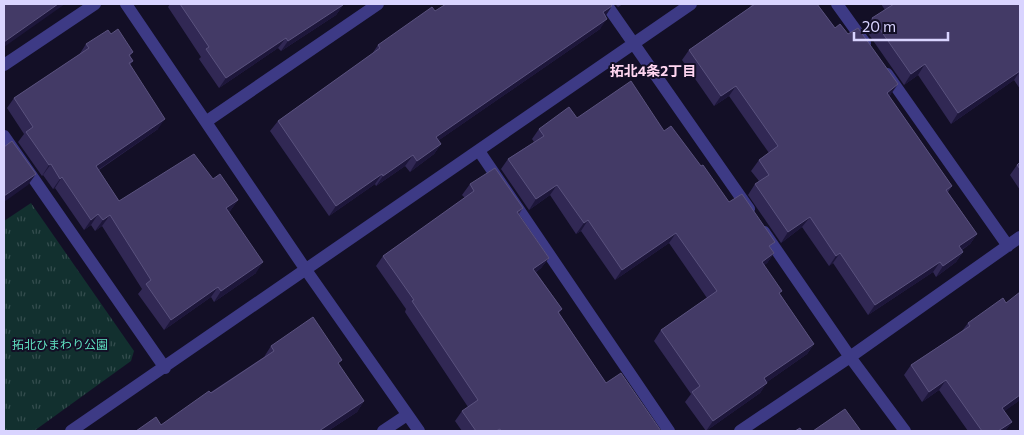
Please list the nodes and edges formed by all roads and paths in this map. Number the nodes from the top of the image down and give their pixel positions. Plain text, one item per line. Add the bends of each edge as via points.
1 (95, 4) edge
2 (126, 4) edge
3 (378, 4) edge
4 (606, 4) edge
5 (692, 4) edge
6 (837, 4) edge
7 (634, 43) junction
8 (4, 65) edge
9 (207, 121) junction
10 (4, 136) edge
11 (479, 151) junction
12 (1020, 237) edge
13 (1008, 246) junction
14 (306, 270) junction
15 (850, 357) junction
16 (165, 368) junction
17 (407, 415) junction
18 (72, 431) edge
19 (383, 431) edge
20 (419, 431) edge
21 (669, 431) edge
22 (740, 431) edge
23 (905, 431) edge

1 - 8 street
2 - 9 street
3 - 9 street
4 - 7 street
5 - 7 street
6 - 13 street
7 - 11 street
7 - 15 street
9 - 14 street
10 - 16 street
11 - 14 street
11 - 21 street
12 - 13 street
13 - 15 street
14 - 16 street
14 - 17 street
15 - 22 street
15 - 23 street
16 - 18 street
17 - 19 street
17 - 20 street

